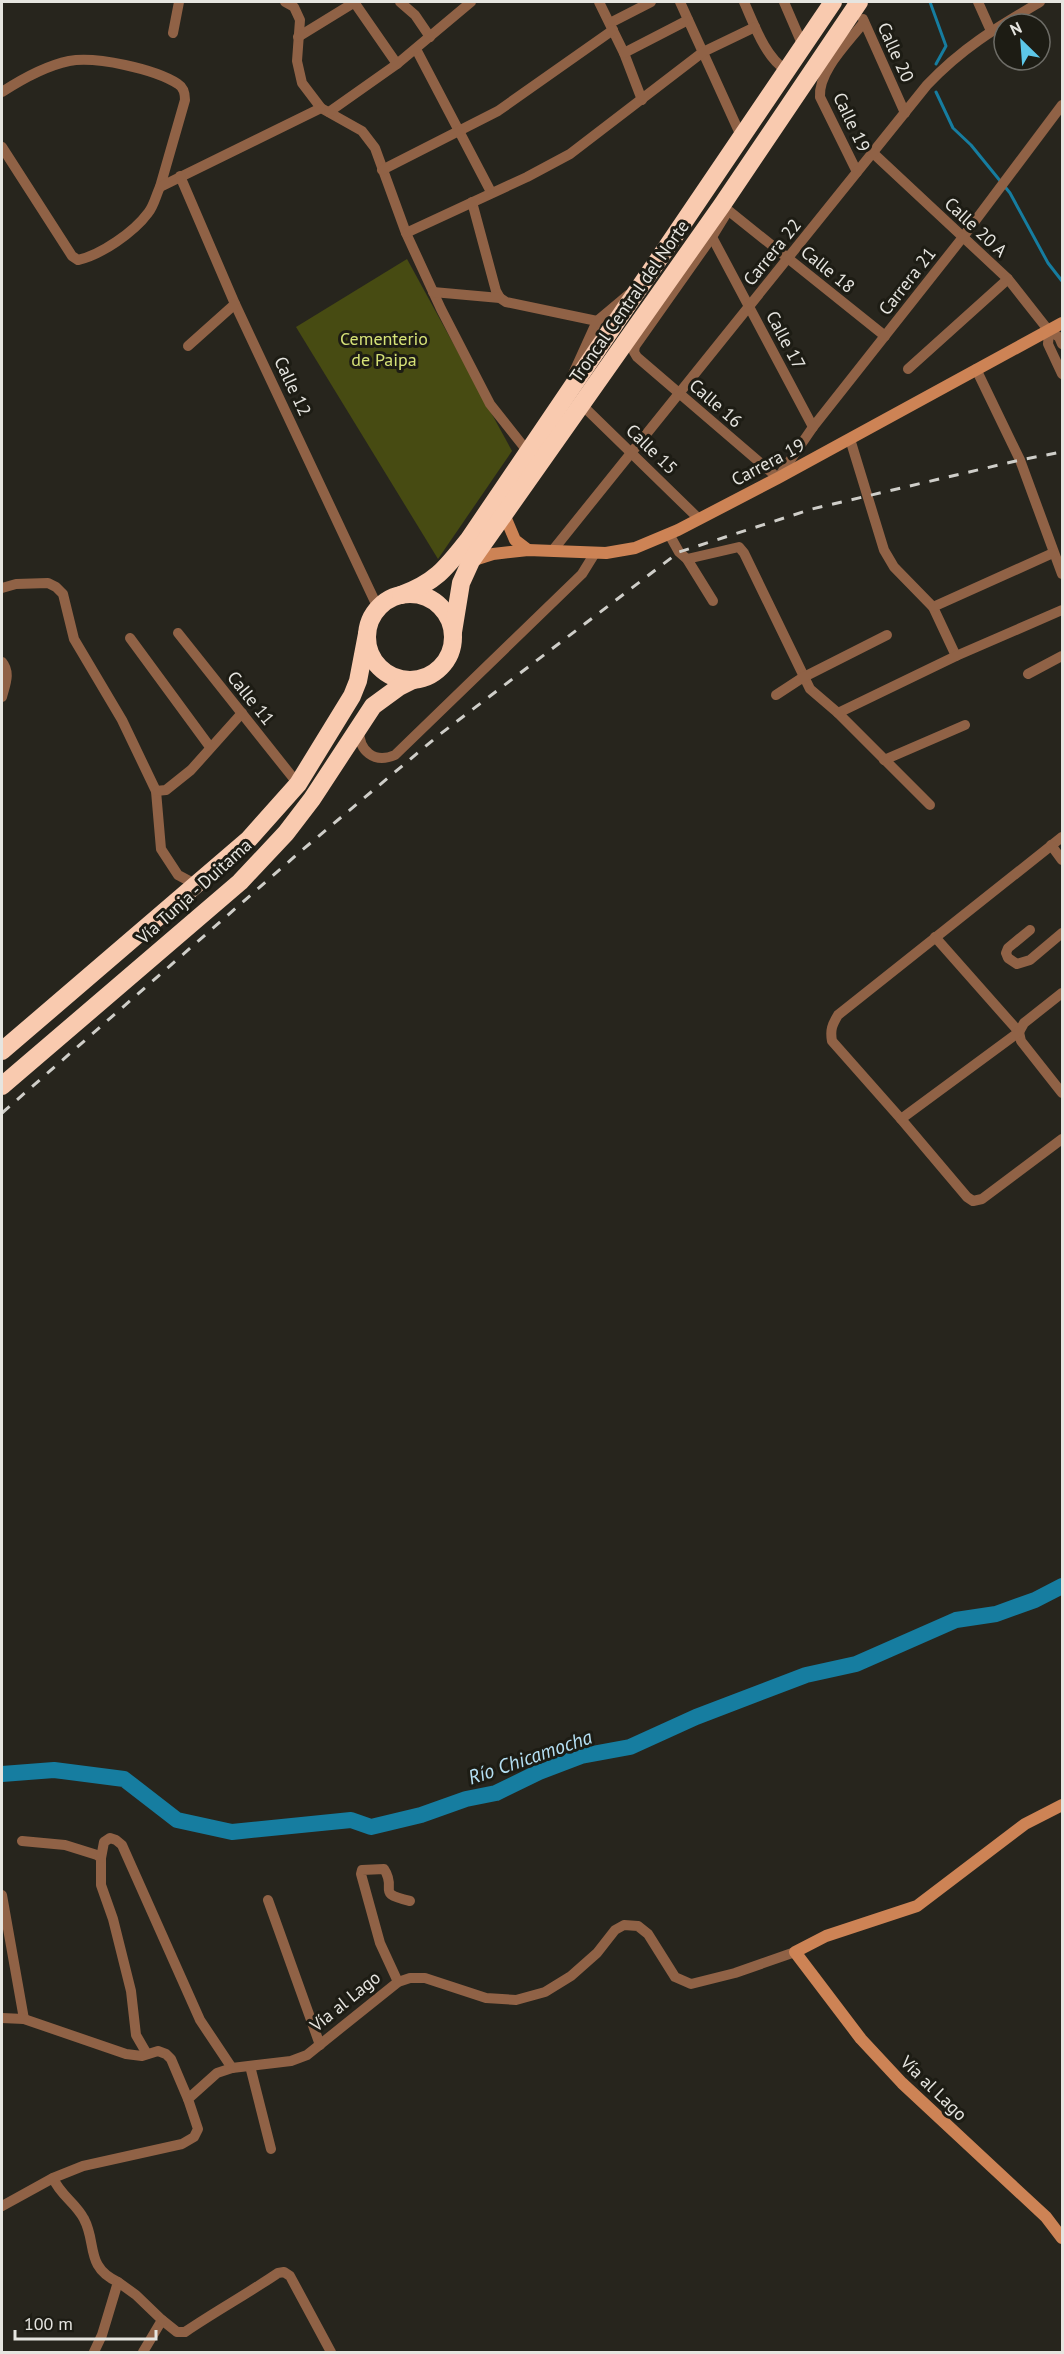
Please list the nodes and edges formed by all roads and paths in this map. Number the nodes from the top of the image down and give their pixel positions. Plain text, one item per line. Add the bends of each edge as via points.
1 (179, 2) edge
2 (285, 2) edge
3 (355, 2) edge
4 (400, 2) edge
5 (471, 2) edge
6 (599, 2) edge
7 (651, 2) edge
8 (680, 2) edge
9 (744, 2) edge
10 (784, 2) edge
11 (833, 2) edge
12 (978, 2) edge
13 (1040, 2) edge
14 (858, 3) edge
15 (1023, 12) edge
16 (688, 20) junction
17 (864, 22) junction
18 (611, 26) junction
19 (755, 27) junction
20 (992, 31) joint
21 (173, 33) dead end
22 (298, 37) junction
23 (430, 37) junction
24 (803, 45) junction
25 (416, 49) junction
26 (703, 52) junction
27 (624, 53) junction
28 (397, 64) junction
29 (786, 70) junction
30 (2, 92) edge
31 (642, 100) junction
32 (1062, 105) edge
33 (325, 110) junction
34 (905, 113) junction
35 (458, 130) junction
36 (741, 136) junction
37 (2, 147) edge
38 (873, 153) junction
39 (382, 170) junction
40 (857, 172) junction
41 (180, 176) junction
42 (160, 187) junction
43 (491, 192) junction
44 (472, 202) junction
45 (725, 208) junction
46 (406, 233) junction
47 (712, 237) junction
48 (963, 237) junction
49 (788, 258) junction
50 (1008, 279) junction
51 (636, 291) junction
52 (433, 292) junction
53 (500, 298) junction
54 (235, 304) junction
55 (750, 306) junction
56 (597, 321) junction
57 (1062, 323) edge
58 (1049, 331) junction
59 (885, 336) junction
60 (1062, 344) edge
61 (188, 346) dead end
62 (908, 369) dead end
63 (976, 369) junction
64 (1062, 374) edge
65 (680, 393) junction
66 (573, 400) junction
67 (813, 427) junction
68 (850, 439) junction
69 (528, 452) junction
70 (632, 453) junction
71 (778, 478) junction
72 (504, 514) junction
73 (699, 519) junction
74 (669, 534) junction
75 (528, 550) junction
76 (554, 550) junction
77 (595, 553) junction
78 (1053, 553) junction
79 (687, 559) junction
80 (471, 561) junction
81 (1062, 574) edge
82 (2, 588) edge
83 (401, 595) junction
84 (713, 601) dead end
85 (933, 607) junction
86 (378, 608) junction
87 (1062, 610) edge
88 (453, 632) junction
89 (178, 633) dead end
90 (367, 634) junction
91 (887, 635) dead end
92 (130, 638) dead end
93 (956, 656) junction
94 (1062, 656) edge
95 (2, 662) edge
96 (1028, 674) dead end
97 (802, 678) junction
98 (413, 680) junction
99 (776, 694) dead end
100 (2, 697) edge
101 (242, 713) junction
102 (838, 713) junction
103 (965, 724) dead end
104 (359, 730) junction
105 (210, 747) junction
106 (884, 760) junction
107 (298, 784) junction
108 (156, 791) junction
109 (930, 805) dead end
110 (1062, 837) edge
111 (1050, 845) junction
112 (1062, 860) edge
113 (195, 884) junction
114 (1030, 930) dead end
115 (1062, 933) edge
116 (935, 937) junction
117 (1062, 993) edge
118 (1019, 1032) junction
119 (2, 1051) edge
120 (2, 1086) edge
121 (1062, 1092) edge
122 (901, 1119) junction
123 (1062, 1139) edge
124 (1062, 1804) edge
125 (22, 1841) dead end
126 (101, 1858) junction
127 (2, 1895) edge
128 (268, 1900) dead end
129 (410, 1900) dead end
130 (795, 1952) junction
131 (398, 1982) junction
132 (2, 2018) edge
133 (24, 2019) junction
134 (320, 2045) junction
135 (147, 2054) junction
136 (250, 2066) junction
137 (232, 2068) junction
138 (188, 2099) junction
139 (271, 2149) dead end
140 (53, 2178) junction
141 (2, 2206) edge
142 (1062, 2238) edge
143 (118, 2282) junction
144 (162, 2320) junction
145 (94, 2352) edge
146 (143, 2352) edge
147 (331, 2352) edge

1 - 21 street
2 - 22 street via 294,7 300,20
3 - 22 street
3 - 28 street
4 - 23 street
5 - 23 street
6 - 18 street
7 - 18 street
8 - 16 street
9 - 19 street
10 - 24 street
11 - 24 highway, Troncal Central del Norte
12 - 20 street
13 - 15 street, Carrera 22
14 - 17 street, Calle 20
14 - 45 highway, Troncal Central del Norte
16 - 26 street
16 - 27 street
17 - 34 street, Calle 20
17 - 40 street, Calle 19 via 819,85 820,97
18 - 27 street
18 - 35 street via 498,111
19 - 26 street
19 - 29 street via 777,64
20 - 34 street, Carrera 22 via 970,44 938,74
22 - 33 street via 297,61 302,83
23 - 25 street
24 - 29 highway, Troncal Central del Norte
25 - 28 street
25 - 35 street
26 - 31 street
26 - 36 street
27 - 31 street
28 - 33 street
29 - 36 highway, Troncal Central del Norte
30 - 42 street via 44,69 85,59 117,62 178,84 185,100
31 - 43 street via 570,154
32 - 48 street, Carrera 21
33 - 39 street via 362,131 375,148
33 - 41 street
34 - 38 street, Carrera 22
35 - 39 street
35 - 43 street
36 - 51 highway, Troncal Central del Norte
37 - 42 street via 78,260 130,232 150,212
38 - 40 street, Carrera 22
38 - 48 street, Calle 20 A
39 - 46 street
40 - 49 street, Carrera 22
41 - 42 street
41 - 54 street, Calle 12
43 - 44 street
44 - 46 street
44 - 53 street
45 - 47 street
45 - 49 street, Calle 18
45 - 66 highway, Troncal Central del Norte
46 - 52 street
47 - 55 street, Calle 17
47 - 65 street, Calle 16 via 635,346 637,357
48 - 50 street, Calle 20 A
48 - 59 street, Carrera 21
49 - 55 street, Carrera 22
49 - 59 street, Calle 18
50 - 58 street, Calle 20 A
50 - 62 street
51 - 56 street
51 - 66 highway, Troncal Central del Norte
52 - 53 street
52 - 69 street via 490,404
53 - 56 street
54 - 61 street
54 - 86 street, Calle 12
55 - 65 street, Carrera 22
55 - 67 street, Calle 17
56 - 66 street via 574,371
57 - 58 street, Carrera 19
58 - 60 street, Calle 20 A via 1059,336
58 - 63 street, Carrera 19
58 - 64 street, Calle 20 A via 1048,344
59 - 67 street, Carrera 21
63 - 68 street, Carrera 19
63 - 78 street via 1020,460
65 - 70 street, Carrera 22
65 - 71 street, Calle 16
66 - 69 highway, Troncal Central del Norte
66 - 70 street, Calle 15
66 - 72 highway, Troncal Central del Norte
67 - 71 street, Carrera 21
68 - 71 street, Carrera 19
68 - 85 street via 884,550 894,567
69 - 83 highway, Troncal Central del Norte via 447,566 421,587
70 - 73 street, Calle 15
70 - 76 street, Carrera 22
71 - 73 street, Carrera 19
72 - 75 street via 515,540
72 - 80 highway, Troncal Central del Norte
73 - 74 street, Carrera 19
74 - 77 street, Carrera 19 via 634,548
74 - 79 street
75 - 76 street, Carrera 19
75 - 80 street, Carrera 19
76 - 77 street, Carrera 19
77 - 104 street via 582,574 395,755 382,759 367,753 359,740
78 - 81 street
78 - 85 street
79 - 84 street
79 - 97 street via 739,547
80 - 88 highway, Troncal Central del Norte via 461,583
82 - 108 street via 48,584 63,594 74,639 122,720
83 - 86 highway
83 - 88 highway via 418,595 435,602 447,615
85 - 93 street
86 - 90 highway
87 - 93 street
88 - 98 highway via 453,646 439,670
89 - 101 street, Calle 11
90 - 98 highway via 369,652 379,668 395,678
90 - 107 highway, Vía Tunja - Duitama via 352,696
91 - 97 street
92 - 105 street
93 - 102 street
94 - 96 street
95 - 100 street via 7,676
97 - 99 street
97 - 102 street via 810,690
98 - 104 highway, Vía Tunja - Duitama via 384,696
101 - 105 street
101 - 107 street, Calle 11
102 - 106 street
103 - 106 street
104 - 120 highway, Vía Tunja - Duitama via 286,833 247,876
105 - 108 street via 191,770 166,790
106 - 109 street
107 - 113 highway, Vía Tunja - Duitama via 249,838
108 - 113 street via 161,849 178,875
110 - 111 street
111 - 112 street
111 - 116 street
113 - 119 highway, Vía Tunja - Duitama
114 - 115 street via 1008,948 1006,953 1013,963 1030,960
116 - 118 street
116 - 122 street via 838,1015 832,1026 832,1041
117 - 118 street via 1024,1023
118 - 121 street via 1021,1041
118 - 122 street
122 - 123 street via 973,1201 982,1199
124 - 130 street, Vía al Lago via 1024,1824 918,1906 826,1936
125 - 126 street via 65,1845
126 - 135 street via 101,1885 128,1981 136,2035
126 - 137 street via 104,1842 110,1838 122,1845 200,2020
127 - 133 street
128 - 134 street
129 - 131 street via 389,1894 384,1869 362,1870 380,1943
130 - 131 street, Vía al Lago via 735,1974 691,1984 675,1977 648,1934 638,1926 624,1925 571,1976 545,1992 516,2000 486,1998 425,1978
130 - 142 street, Vía al Lago via 861,2039 902,2084 1047,2217
131 - 134 street, Vía al Lago
132 - 133 street
133 - 135 street via 126,2054
134 - 136 street, Vía al Lago via 291,2061
135 - 138 street via 166,2054
136 - 137 street, Vía al Lago
136 - 139 street
137 - 138 street, Vía al Lago via 217,2073
138 - 140 street via 198,2129 194,2137 182,2144 83,2166
140 - 141 street
140 - 143 street via 59,2191 83,2216 97,2264
143 - 144 street
143 - 145 street
144 - 146 street
144 - 147 street via 177,2332 185,2332 284,2272 290,2276

